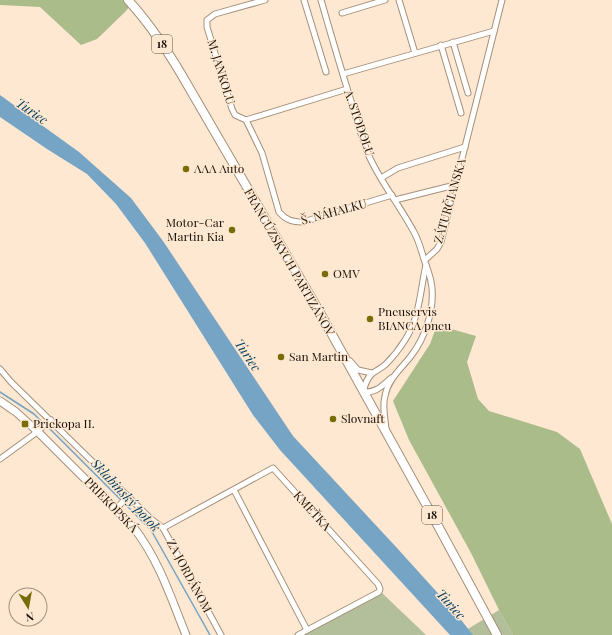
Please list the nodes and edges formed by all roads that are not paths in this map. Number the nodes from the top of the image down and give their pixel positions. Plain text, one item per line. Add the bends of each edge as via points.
1 (128, 0) edge
2 (265, 0) edge
3 (304, 0) edge
4 (321, 0) edge
5 (385, 0) edge
6 (399, 0) edge
7 (502, 0) edge
8 (342, 13) dead end
9 (494, 31) junction
10 (453, 42) junction
11 (441, 45) junction
12 (415, 53) junction
13 (326, 72) dead end
14 (343, 74) junction
15 (347, 89) junction
16 (468, 93) dead end
17 (461, 113) dead end
18 (246, 120) junction
19 (465, 147) junction
20 (381, 178) junction
21 (455, 185) junction
22 (393, 198) junction
23 (425, 263) junction
24 (340, 349) junction
25 (0, 369) edge
26 (372, 373) junction
27 (395, 375) junction
28 (363, 392) junction
29 (0, 401) edge
30 (51, 420) junction
31 (40, 430) junction
32 (387, 435) junction
33 (0, 459) edge
34 (234, 490) junction
35 (128, 496) junction
36 (118, 507) junction
37 (163, 528) junction
38 (307, 630) junction
39 (186, 635) edge
40 (221, 635) edge
41 (298, 635) edge
42 (497, 635) edge

1 - 24 main road, FRANCÚZSKYCH PARTIZÁNOV / 18 via 177,67
2 - 18 street, M. JANKOLU via 215,14 207,20 232,109 235,115
3 - 13 street
4 - 14 street, A. STODOLU
5 - 8 street
6 - 12 street
7 - 9 street, ZÁTURČIANSKA
9 - 10 street
9 - 19 street, ZÁTURČIANSKA
10 - 11 street
10 - 16 street
11 - 12 street
11 - 17 street
12 - 14 street
14 - 15 street, A. STODOLU
15 - 18 street
15 - 20 street, A. STODOLU via 364,143
18 - 22 street, Š. NÁHALKU via 262,153 279,212 290,221 303,222
19 - 20 street via 398,168
19 - 21 street, ZÁTURČIANSKA
20 - 22 street, A. STODOLU
21 - 22 street, Š. NÁHALKU
21 - 23 street, ZÁTURČIANSKA via 441,242
22 - 23 street, A. STODOLU via 415,234
23 - 26 street via 418,308 410,330 401,346 384,366
23 - 27 street via 431,275 429,316 417,347
24 - 26 street via 358,370
24 - 28 main road, FRANCÚZSKYCH PARTIZÁNOV / 18
25 - 30 street, ZA JORDÁNOM
26 - 28 street
27 - 28 street via 380,389
27 - 32 street via 384,396
28 - 32 main road, FRANCÚZSKYCH PARTIZÁNOV / 18
29 - 31 street, PRIEKOPSKÁ
30 - 31 street
30 - 35 street, ZA JORDÁNOM
31 - 33 street
31 - 36 street, PRIEKOPSKÁ
32 - 42 main road, FRANCÚZSKYCH PARTIZÁNOV / 18
34 - 37 street, KMEŤKA
34 - 38 street
34 - 38 street, KMEŤKA via 273,468 378,584 378,592
35 - 36 street
35 - 37 street, ZA JORDÁNOM
36 - 39 street, PRIEKOPSKÁ via 155,559
37 - 40 street, ZA JORDÁNOM
38 - 41 street

